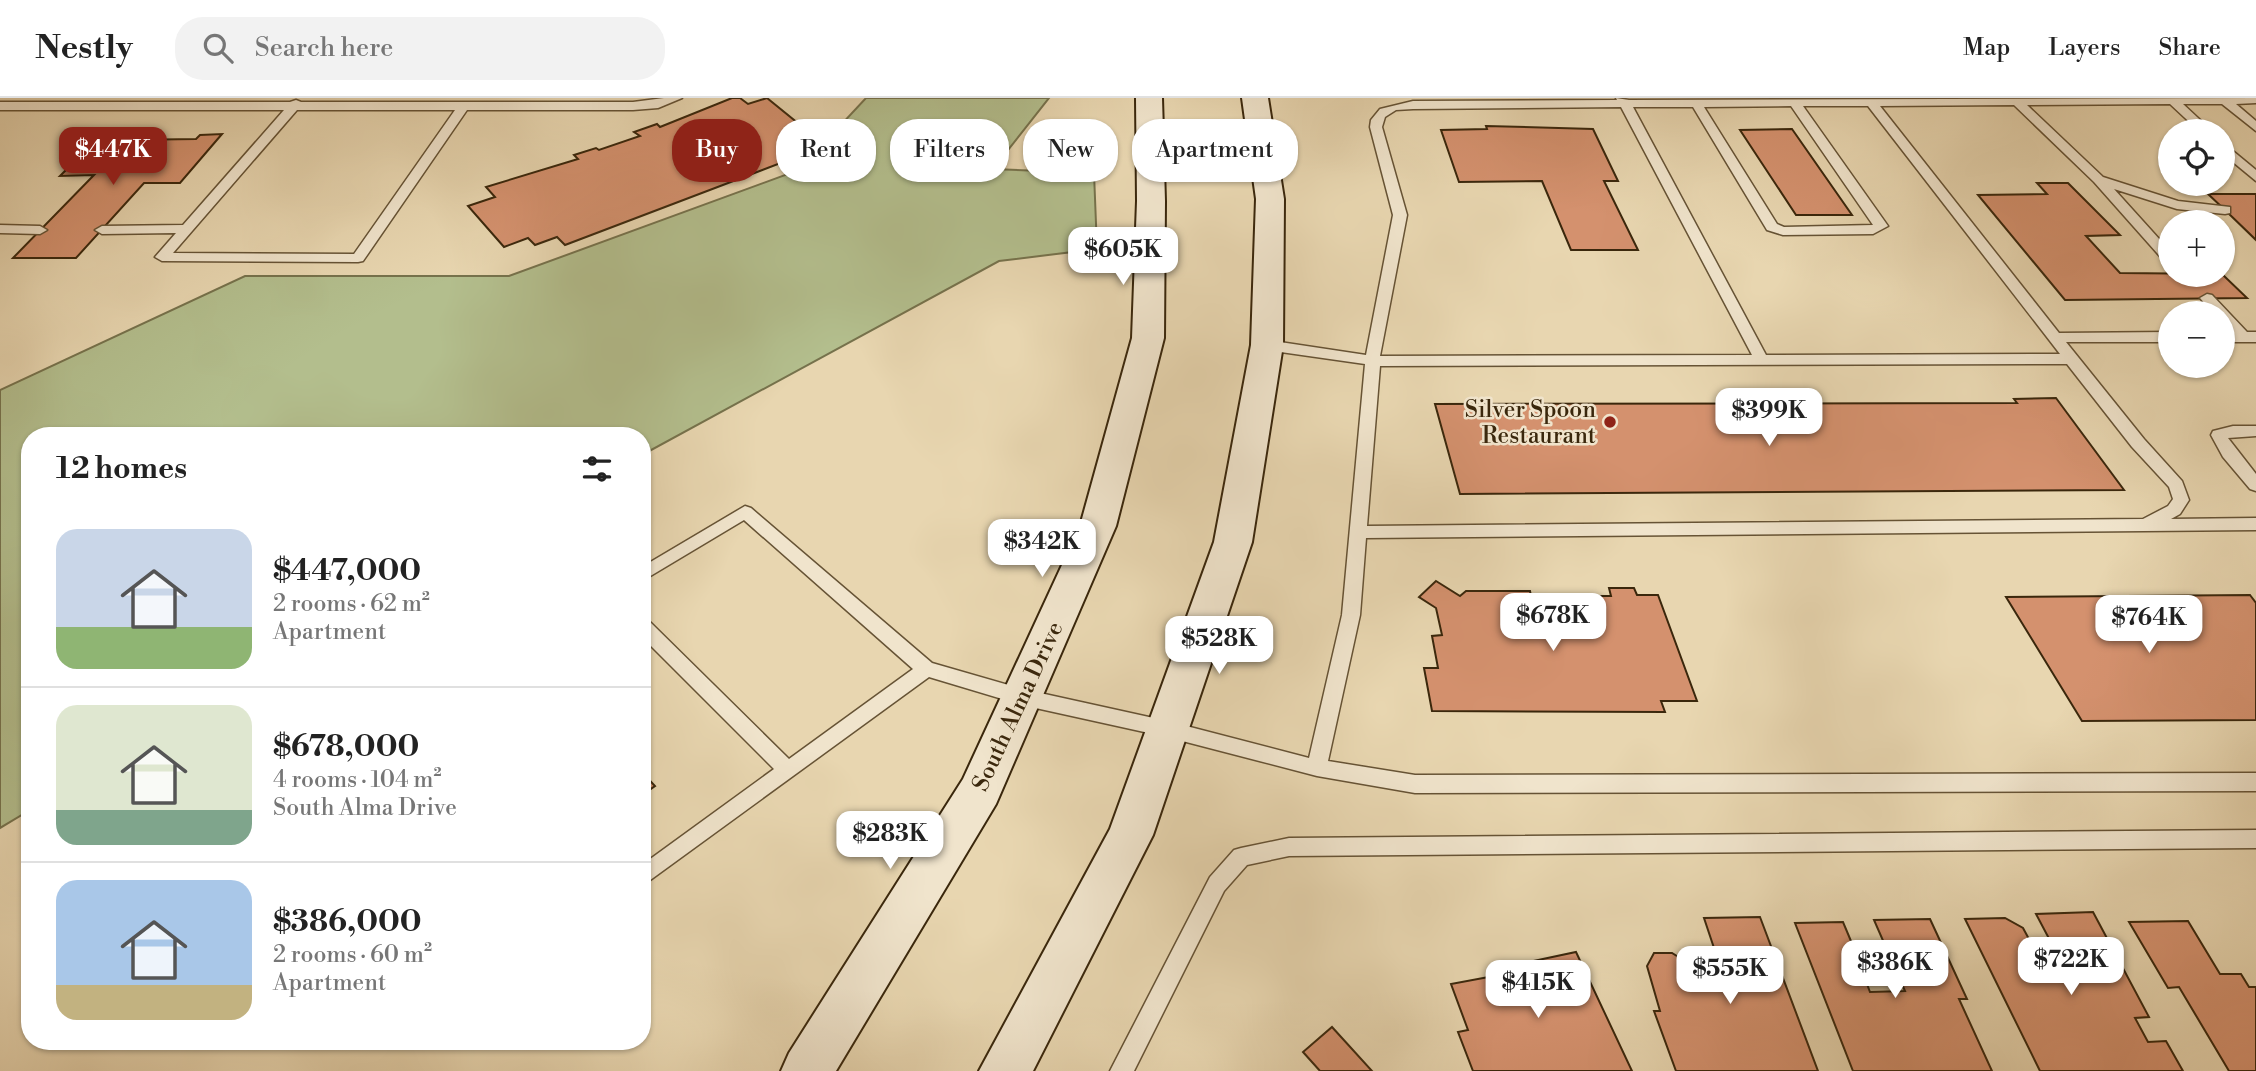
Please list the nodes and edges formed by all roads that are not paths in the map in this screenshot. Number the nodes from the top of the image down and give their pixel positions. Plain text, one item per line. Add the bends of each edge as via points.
1 (676, 98) edge
2 (1149, 98) edge
3 (1255, 98) edge
4 (2015, 100) edge
5 (2172, 100) junction
6 (2225, 100) junction
7 (2256, 100) edge
8 (1624, 101) edge
9 (1871, 102) junction
10 (297, 103) edge
11 (1696, 103) junction
12 (1796, 103) junction
13 (0, 106) edge
14 (463, 107) junction
15 (2193, 119) edge
16 (2256, 127) edge
17 (2235, 158) edge
18 (2256, 177) edge
19 (2098, 179) junction
20 (2194, 210) edge
21 (0, 229) edge
22 (187, 229) junction
23 (40, 230) dead end
24 (102, 230) dead end
25 (2158, 246) edge
26 (2235, 325) edge
27 (2158, 337) edge
28 (2249, 337) edge
29 (2055, 338) junction
30 (1267, 345) junction
31 (1761, 359) junction
32 (2071, 359) junction
33 (1373, 361) junction
34 (2256, 431) edge
35 (2256, 485) edge
36 (2256, 524) edge
37 (2144, 525) junction
38 (1358, 531) junction
39 (651, 569) edge
40 (651, 634) edge
41 (926, 669) junction
42 (1022, 697) junction
43 (1167, 729) junction
44 (1317, 768) junction
45 (787, 770) junction
46 (2256, 782) edge
47 (2254, 842) edge
48 (651, 870) edge
49 (807, 1071) edge
50 (1005, 1071) edge
51 (1122, 1071) edge

1 - 14 lane via 633,106
2 - 42 main road, South Alma Drive via 1148,338 1098,526
3 - 30 main road via 1269,199
4 - 5 lane
4 - 9 lane
4 - 19 lane
5 - 6 lane
5 - 15 lane
6 - 7 lane
6 - 16 lane
8 - 11 lane
8 - 31 lane
8 - 33 lane via 1413,105 1380,113 1376,127 1400,215
9 - 12 lane
9 - 29 lane
10 - 13 lane
10 - 14 lane
10 - 22 lane
11 - 12 lane
11 - 12 lane via 1772,227 1783,231 1873,230 1881,226
14 - 22 lane via 358,258 162,257
17 - 18 lane
19 - 20 lane
19 - 25 lane
21 - 23 lane
22 - 24 lane
26 - 28 lane
27 - 29 lane
29 - 32 lane
30 - 33 lane
30 - 43 main road via 1233,542
31 - 32 lane
31 - 33 lane
32 - 37 lane via 2176,485 2181,500 2174,510
33 - 38 lane
34 - 35 lane via 2220,435
36 - 37 lane
37 - 38 lane
38 - 44 lane via 1351,615
39 - 41 lane via 745,512
40 - 45 lane
41 - 42 lane
41 - 45 lane
42 - 43 lane
42 - 49 main road, South Alma Drive via 980,791
43 - 44 lane
43 - 50 main road via 1130,835
44 - 46 lane via 1415,784
45 - 48 lane
47 - 51 lane via 1289,848 1241,857 1217,884

